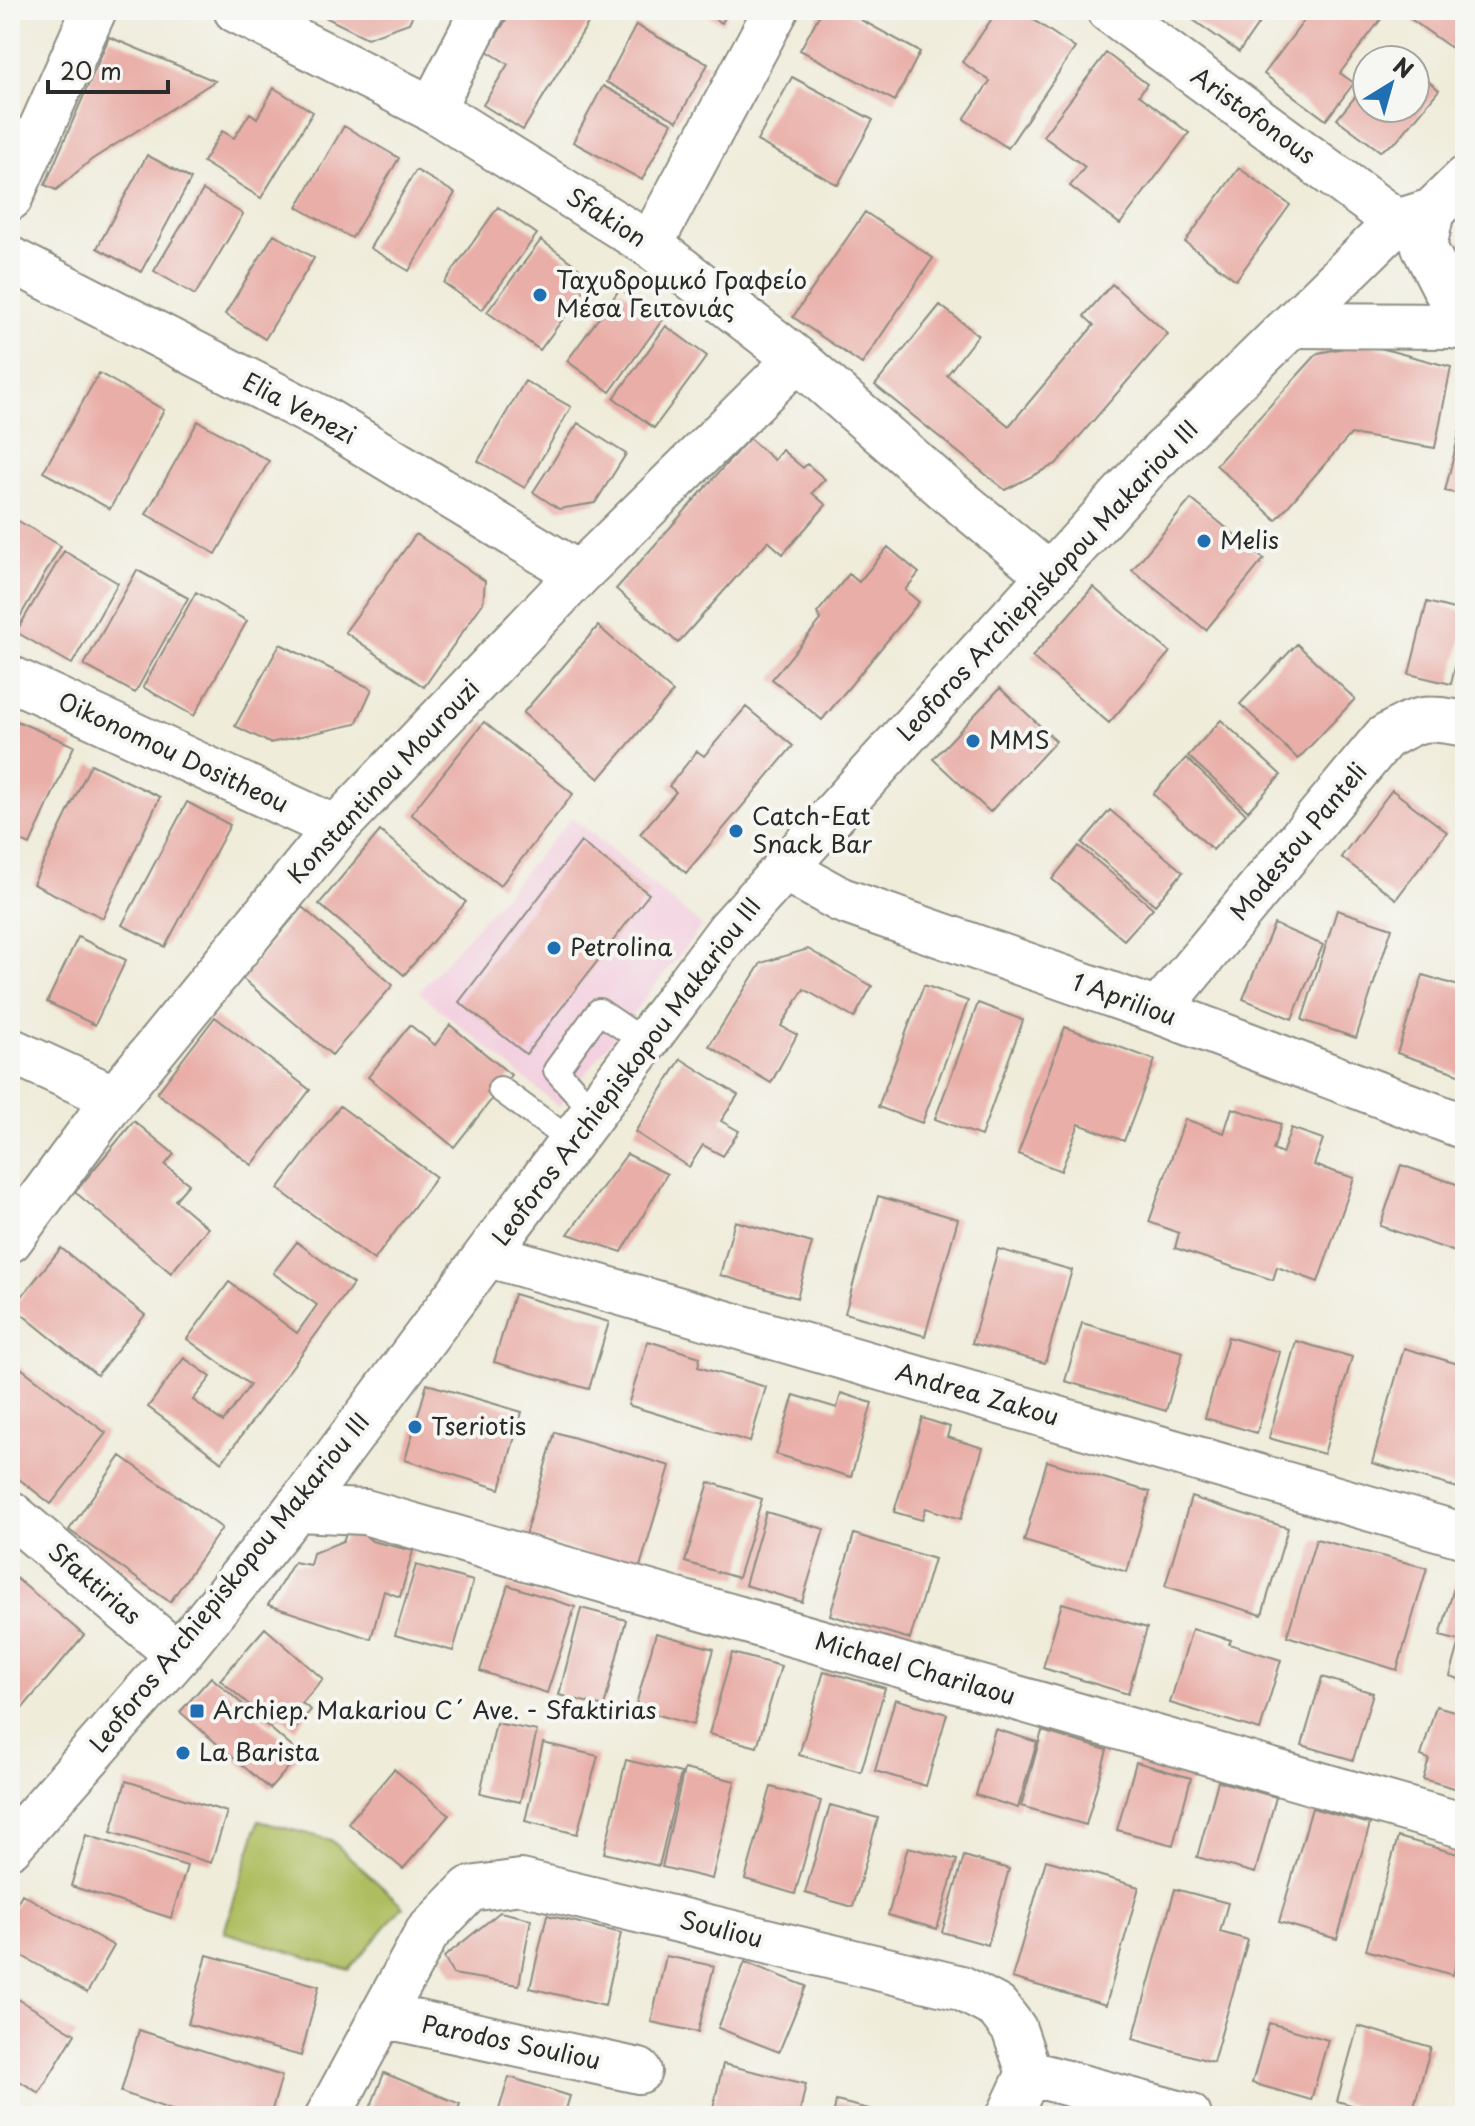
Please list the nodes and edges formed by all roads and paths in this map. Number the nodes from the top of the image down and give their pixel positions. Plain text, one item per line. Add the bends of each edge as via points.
1 (94, 10) edge
2 (236, 10) edge
3 (483, 10) edge
4 (776, 10) edge
5 (1109, 10) edge
6 (432, 109) junction
7 (1465, 179) edge
8 (10, 198) edge
9 (1414, 217) junction
10 (650, 245) junction
11 (10, 259) edge
12 (1465, 314) edge
13 (1293, 325) junction
14 (1465, 328) edge
15 (797, 359) junction
16 (579, 574) junction
17 (1049, 575) junction
18 (10, 678) edge
19 (1465, 724) edge
20 (336, 828) junction
21 (785, 869) junction
22 (1158, 1011) junction
23 (10, 1050) edge
24 (500, 1089) dead end
25 (115, 1098) junction
26 (583, 1127) junction
27 (1465, 1127) edge
28 (10, 1240) edge
29 (489, 1255) junction
30 (341, 1451) junction
31 (296, 1509) junction
32 (365, 1512) junction
33 (10, 1513) edge
34 (1465, 1536) edge
35 (178, 1655) junction
36 (1465, 1826) edge
37 (10, 1846) edge
38 (382, 2015) junction
39 (639, 2071) dead end
40 (1029, 2073) junction
41 (328, 2116) edge
42 (1009, 2116) edge
43 (1189, 2116) edge

1 - 8 street
2 - 6 street, Sfakion
3 - 6 street
4 - 10 street
5 - 9 street, Aristofonous
6 - 10 street, Sfakion
7 - 9 street, Leoforos Archiepiskopou Makariou III
9 - 12 street via 1449,296
9 - 13 street, Leoforos Archiepiskopou Makariou III
10 - 15 street, Sfakion
11 - 16 street, Elia Venezi via 325,420
13 - 14 street
13 - 17 street, Leoforos Archiepiskopou Makariou III via 1152,462
15 - 16 street, Konstantinou Mourouzi
15 - 17 street, Sfakion
16 - 20 street, Konstantinou Mourouzi
17 - 21 street, Leoforos Archiepiskopou Makariou III
18 - 20 street, Oikonomou Dositheou
19 - 22 street, Modestou Panteli via 1416,719 1384,738
20 - 25 street, Konstantinou Mourouzi
21 - 22 street, 1 Apriliou via 841,900
21 - 26 street, Leoforos Archiepiskopou Makariou III via 729,930
22 - 27 street, 1 Apriliou
23 - 25 street
24 - 26 lane
25 - 28 street, Konstantinou Mourouzi
26 - 29 street, Leoforos Archiepiskopou Makariou III
29 - 30 street, Leoforos Archiepiskopou Makariou III
29 - 34 street, Andrea Zakou
30 - 31 street, Leoforos Archiepiskopou Makariou III
30 - 32 street
31 - 32 street, Michael Charilaou
31 - 35 street, Leoforos Archiepiskopou Makariou III
32 - 36 street, Michael Charilaou
33 - 35 street, Sfaktirias
35 - 37 street, Leoforos Archiepiskopou Makariou III
38 - 39 street, Parodos Souliou
38 - 40 street, Souliou via 427,1933 470,1889 521,1882 961,1988 997,2007 1014,2029
38 - 41 street, Souliou
40 - 42 street
40 - 43 street

